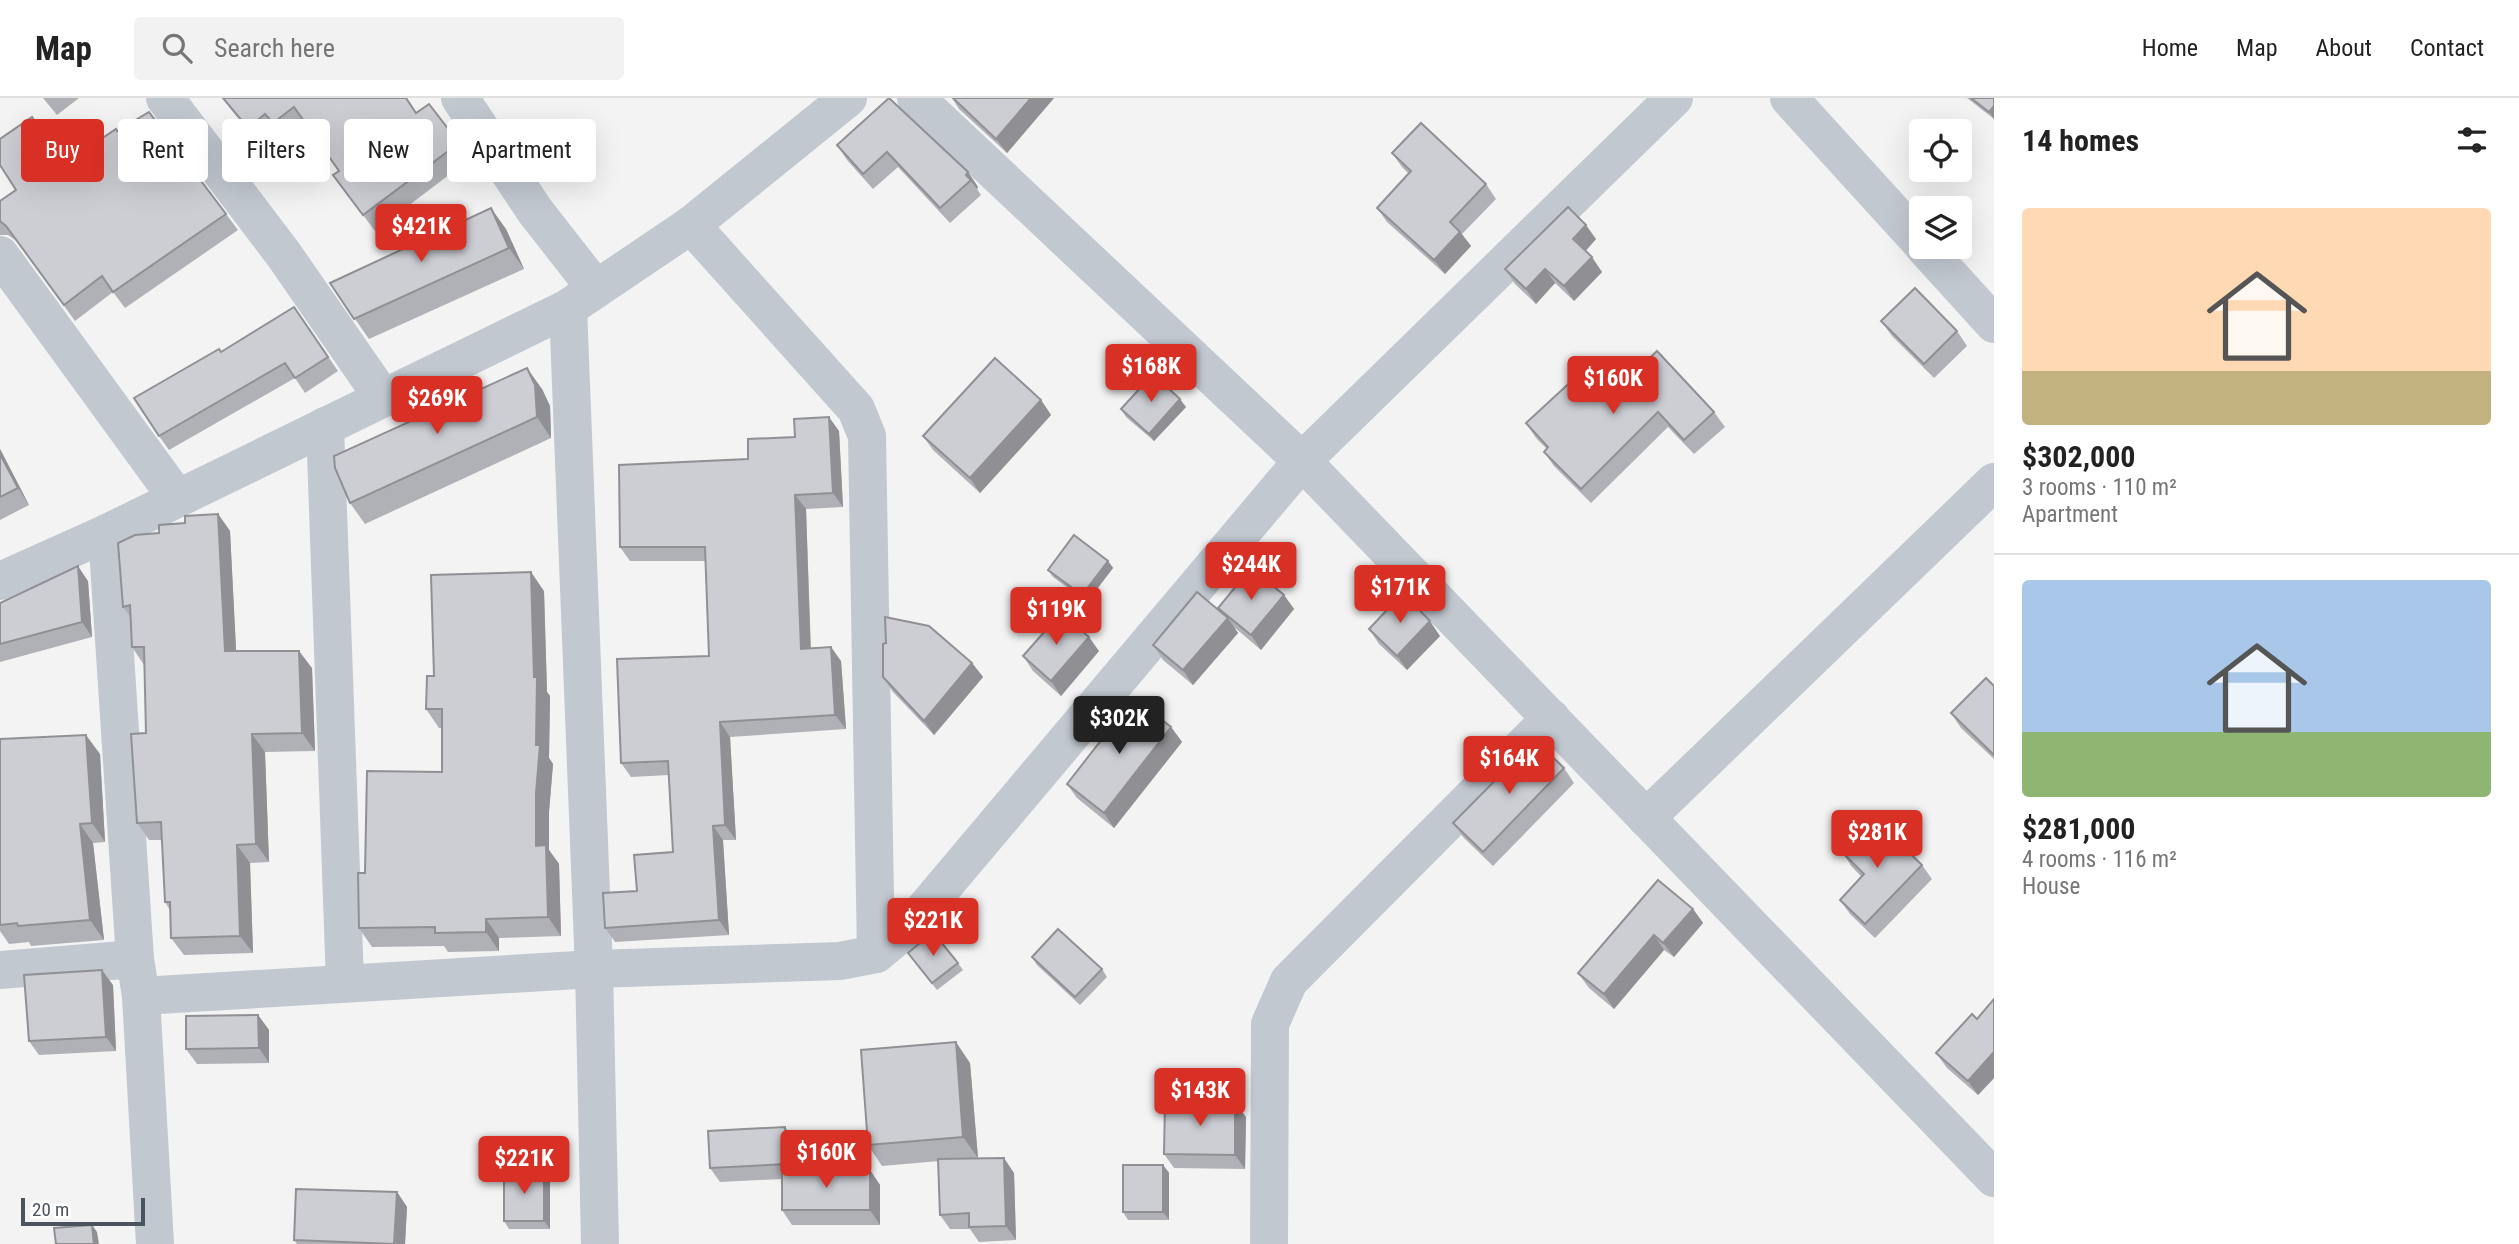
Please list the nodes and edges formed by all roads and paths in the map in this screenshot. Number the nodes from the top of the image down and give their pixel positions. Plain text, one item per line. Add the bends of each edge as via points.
1 (165, 98) edge
2 (460, 98) edge
3 (848, 98) edge
4 (916, 98) edge
5 (1674, 98) edge
6 (1789, 98) edge
7 (691, 225) junction
8 (1909, 231) edge
9 (0, 255) edge
10 (1935, 259) edge
11 (582, 298) junction
12 (1994, 324) edge
13 (383, 398) junction
14 (325, 426) junction
15 (1302, 461) junction
16 (1994, 482) edge
17 (177, 498) junction
18 (107, 533) junction
19 (0, 581) edge
20 (1551, 718) junction
21 (1646, 818) junction
22 (876, 954) junction
23 (135, 959) junction
24 (594, 969) junction
25 (0, 970) edge
26 (345, 984) junction
27 (141, 996) junction
28 (1994, 1178) edge
29 (155, 1244) edge
30 (600, 1244) edge
31 (1269, 1244) edge

1 - 13 street via 284,255
2 - 11 street via 535,211
3 - 7 street
4 - 15 street
5 - 15 street
6 - 8 street
7 - 11 street
7 - 22 street via 856,409 867,436
9 - 17 street
10 - 12 street
11 - 13 street
11 - 24 street
13 - 14 street
14 - 17 street
14 - 26 street
15 - 20 street
15 - 22 street via 911,925
16 - 21 street
17 - 18 street
18 - 19 street
18 - 23 street
20 - 21 street
20 - 31 street via 1289,981 1270,1024
21 - 28 street
22 - 24 street via 840,961
23 - 25 street
23 - 27 street
24 - 26 street
24 - 30 street
26 - 27 street
27 - 29 street

